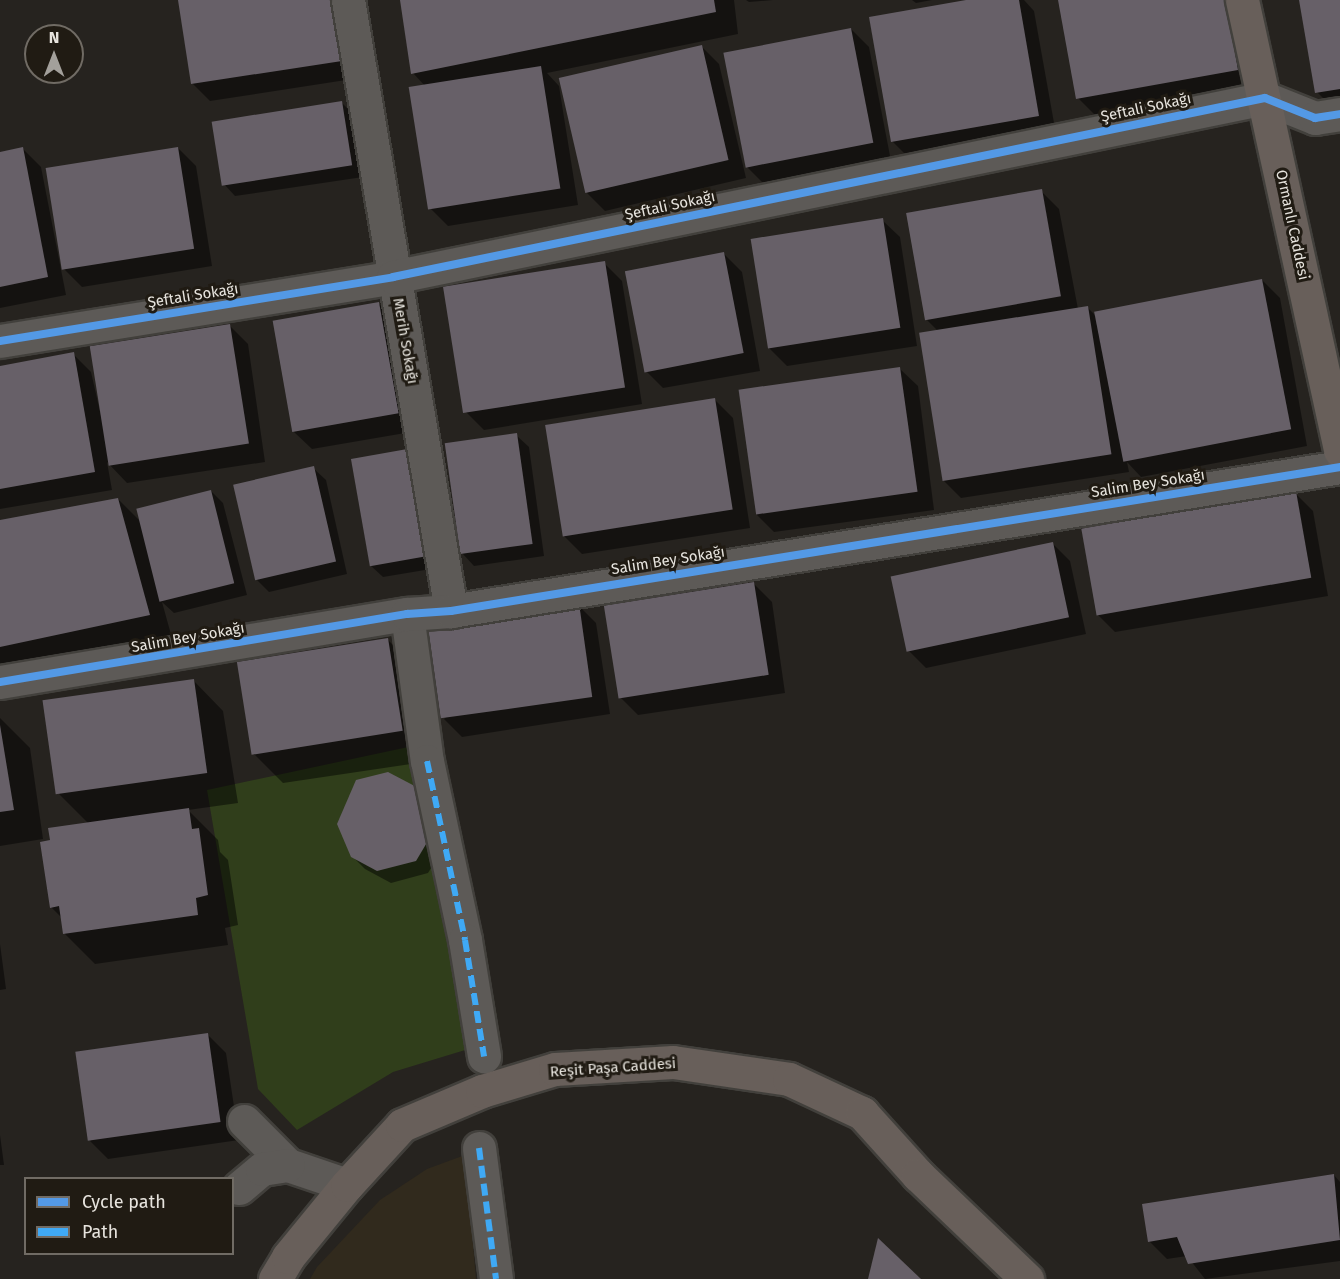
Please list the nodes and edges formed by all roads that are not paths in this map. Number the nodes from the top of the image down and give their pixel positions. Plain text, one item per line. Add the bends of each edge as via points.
1 (348, 0) edge
2 (1242, 0) edge
3 (1265, 98) junction
4 (1340, 114) edge
5 (393, 277) junction
6 (0, 341) edge
7 (1340, 450) edge
8 (1340, 467) edge
9 (451, 611) junction
10 (407, 614) junction
11 (0, 682) edge
12 (484, 1056) dead end
13 (244, 1121) dead end
14 (479, 1148) dead end
15 (288, 1165) junction
16 (347, 1185) junction
17 (239, 1188) dead end
18 (276, 1279) edge
19 (496, 1279) edge
20 (1028, 1279) edge

1 - 5 street, Merih Sokağı
2 - 3 main road, Ormanlı Caddesi
3 - 4 street via 1315,118
3 - 5 street, Şeftali Sokağı
3 - 7 main road, Ormanlı Caddesi
5 - 6 street, Şeftali Sokağı
5 - 9 street, Merih Sokağı
8 - 9 street, Salim Bey Sokağı
9 - 10 street, Salim Bey Sokağı
10 - 11 street, Salim Bey Sokağı
10 - 12 street via 427,761 465,940
13 - 15 street
14 - 19 street
15 - 16 street
15 - 17 street via 262,1169
16 - 18 main road, Reşit Paşa Caddesi via 288,1257
16 - 20 main road, Reşit Paşa Caddesi via 402,1125 482,1091 555,1070 683,1064 789,1079 862,1113 918,1175

